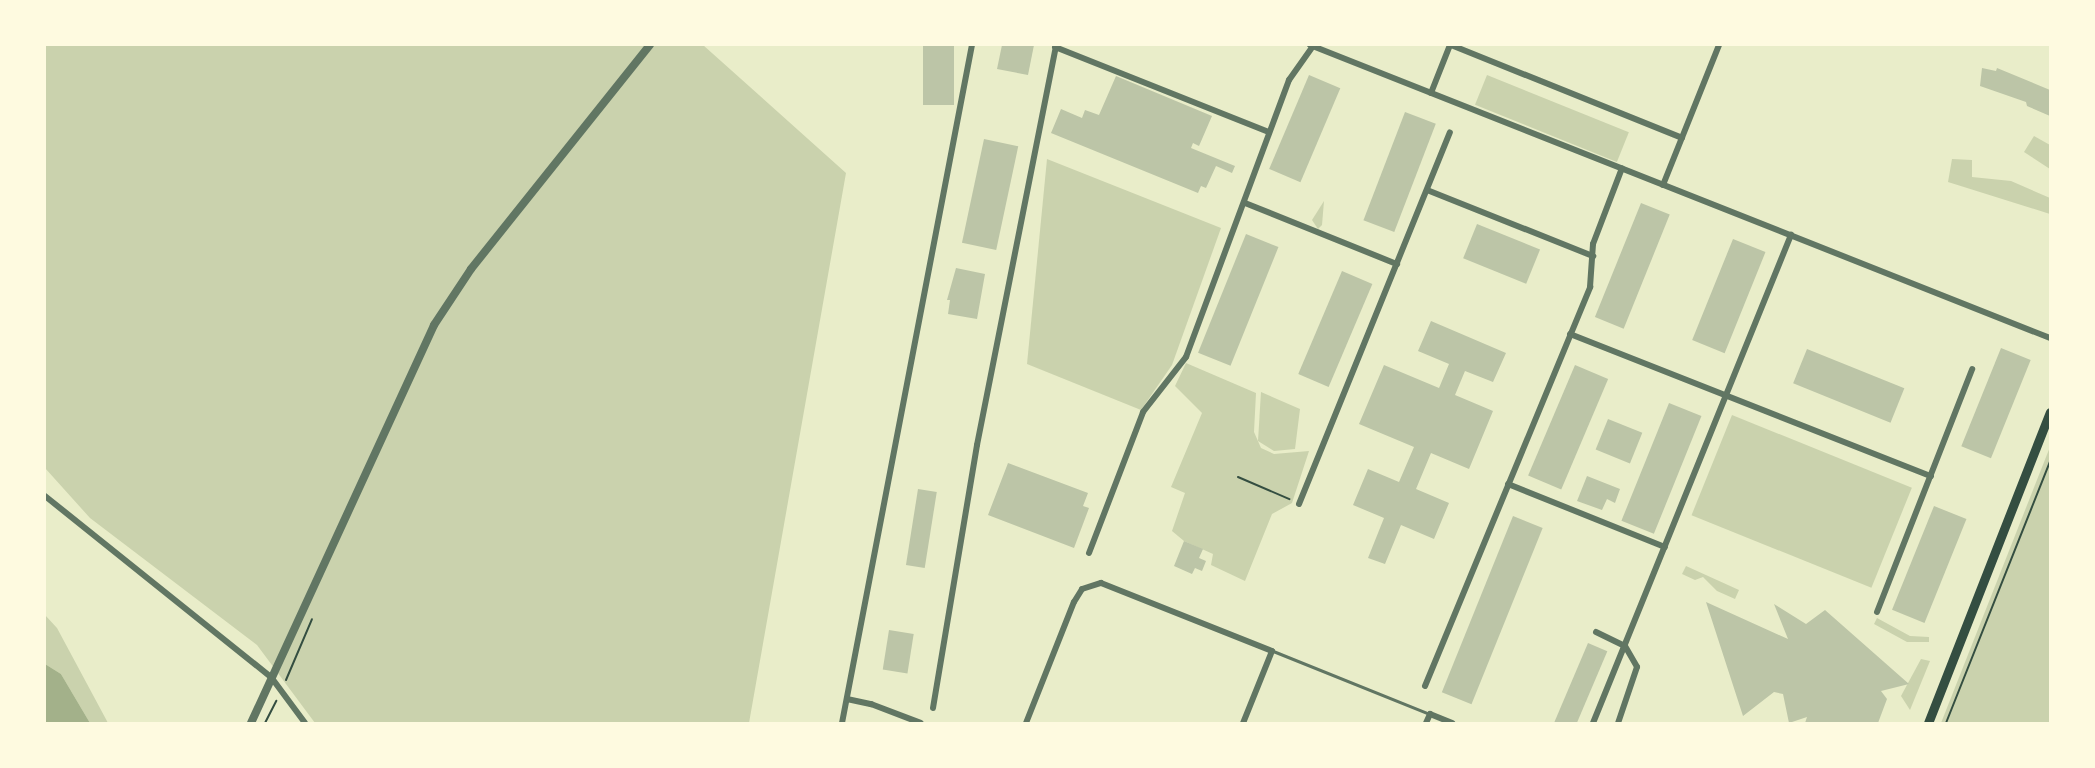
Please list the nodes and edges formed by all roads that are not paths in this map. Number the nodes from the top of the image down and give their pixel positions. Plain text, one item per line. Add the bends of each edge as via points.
1 (650, 45) edge
2 (972, 45) edge
3 (1450, 45) edge
4 (1719, 45) edge
5 (1055, 46) edge
6 (1312, 46) edge
7 (1431, 93) junction
8 (1269, 132) junction
9 (1450, 133) dead end
10 (1682, 138) junction
11 (1622, 168) junction
12 (1663, 185) junction
13 (1427, 190) junction
14 (1245, 203) junction
15 (1791, 235) junction
16 (1593, 256) junction
17 (1397, 264) junction
18 (1570, 334) junction
19 (2050, 338) edge
20 (1972, 369) dead end
21 (1726, 396) junction
22 (2050, 412) edge
23 (1931, 476) junction
24 (1508, 484) junction
25 (45, 496) edge
26 (1299, 504) dead end
27 (1665, 547) junction
28 (1089, 553) dead end
29 (1877, 612) dead end
30 (1596, 632) dead end
31 (1625, 646) junction
32 (1272, 651) junction
33 (271, 677) junction
34 (1425, 686) dead end
35 (847, 699) junction
36 (933, 708) dead end
37 (1430, 714) junction
38 (251, 723) edge
39 (305, 723) edge
40 (842, 723) edge
41 (921, 723) edge
42 (1026, 723) edge
43 (1243, 723) edge
44 (1426, 723) edge
45 (1452, 723) edge
46 (1593, 723) edge
47 (1618, 723) edge
48 (1928, 723) edge

1 - 33 street via 471,268 439,317 410,370
2 - 35 street
3 - 7 street
3 - 10 street
4 - 10 street
5 - 8 street
5 - 36 street via 995,355
6 - 7 street
6 - 8 street via 1289,80
7 - 11 street
8 - 14 street
9 - 13 street
10 - 12 street
11 - 12 street
11 - 16 street via 1593,244
12 - 15 street
13 - 16 street
13 - 17 street
14 - 17 street
14 - 28 street via 1186,357 1143,412
15 - 19 street
15 - 21 street
16 - 18 street via 1590,287
17 - 26 street
18 - 21 street
18 - 24 street
20 - 23 street
21 - 23 street
21 - 27 street
22 - 48 main road
23 - 29 street
24 - 27 street
24 - 34 street
25 - 33 street
27 - 31 street
30 - 31 street
31 - 46 street
31 - 47 street via 1638,667
32 - 37 lane
32 - 42 street via 1101,583 1091,583 1074,602
32 - 43 street
33 - 38 street
33 - 39 street
35 - 40 street
35 - 41 street
37 - 44 street
37 - 45 street

